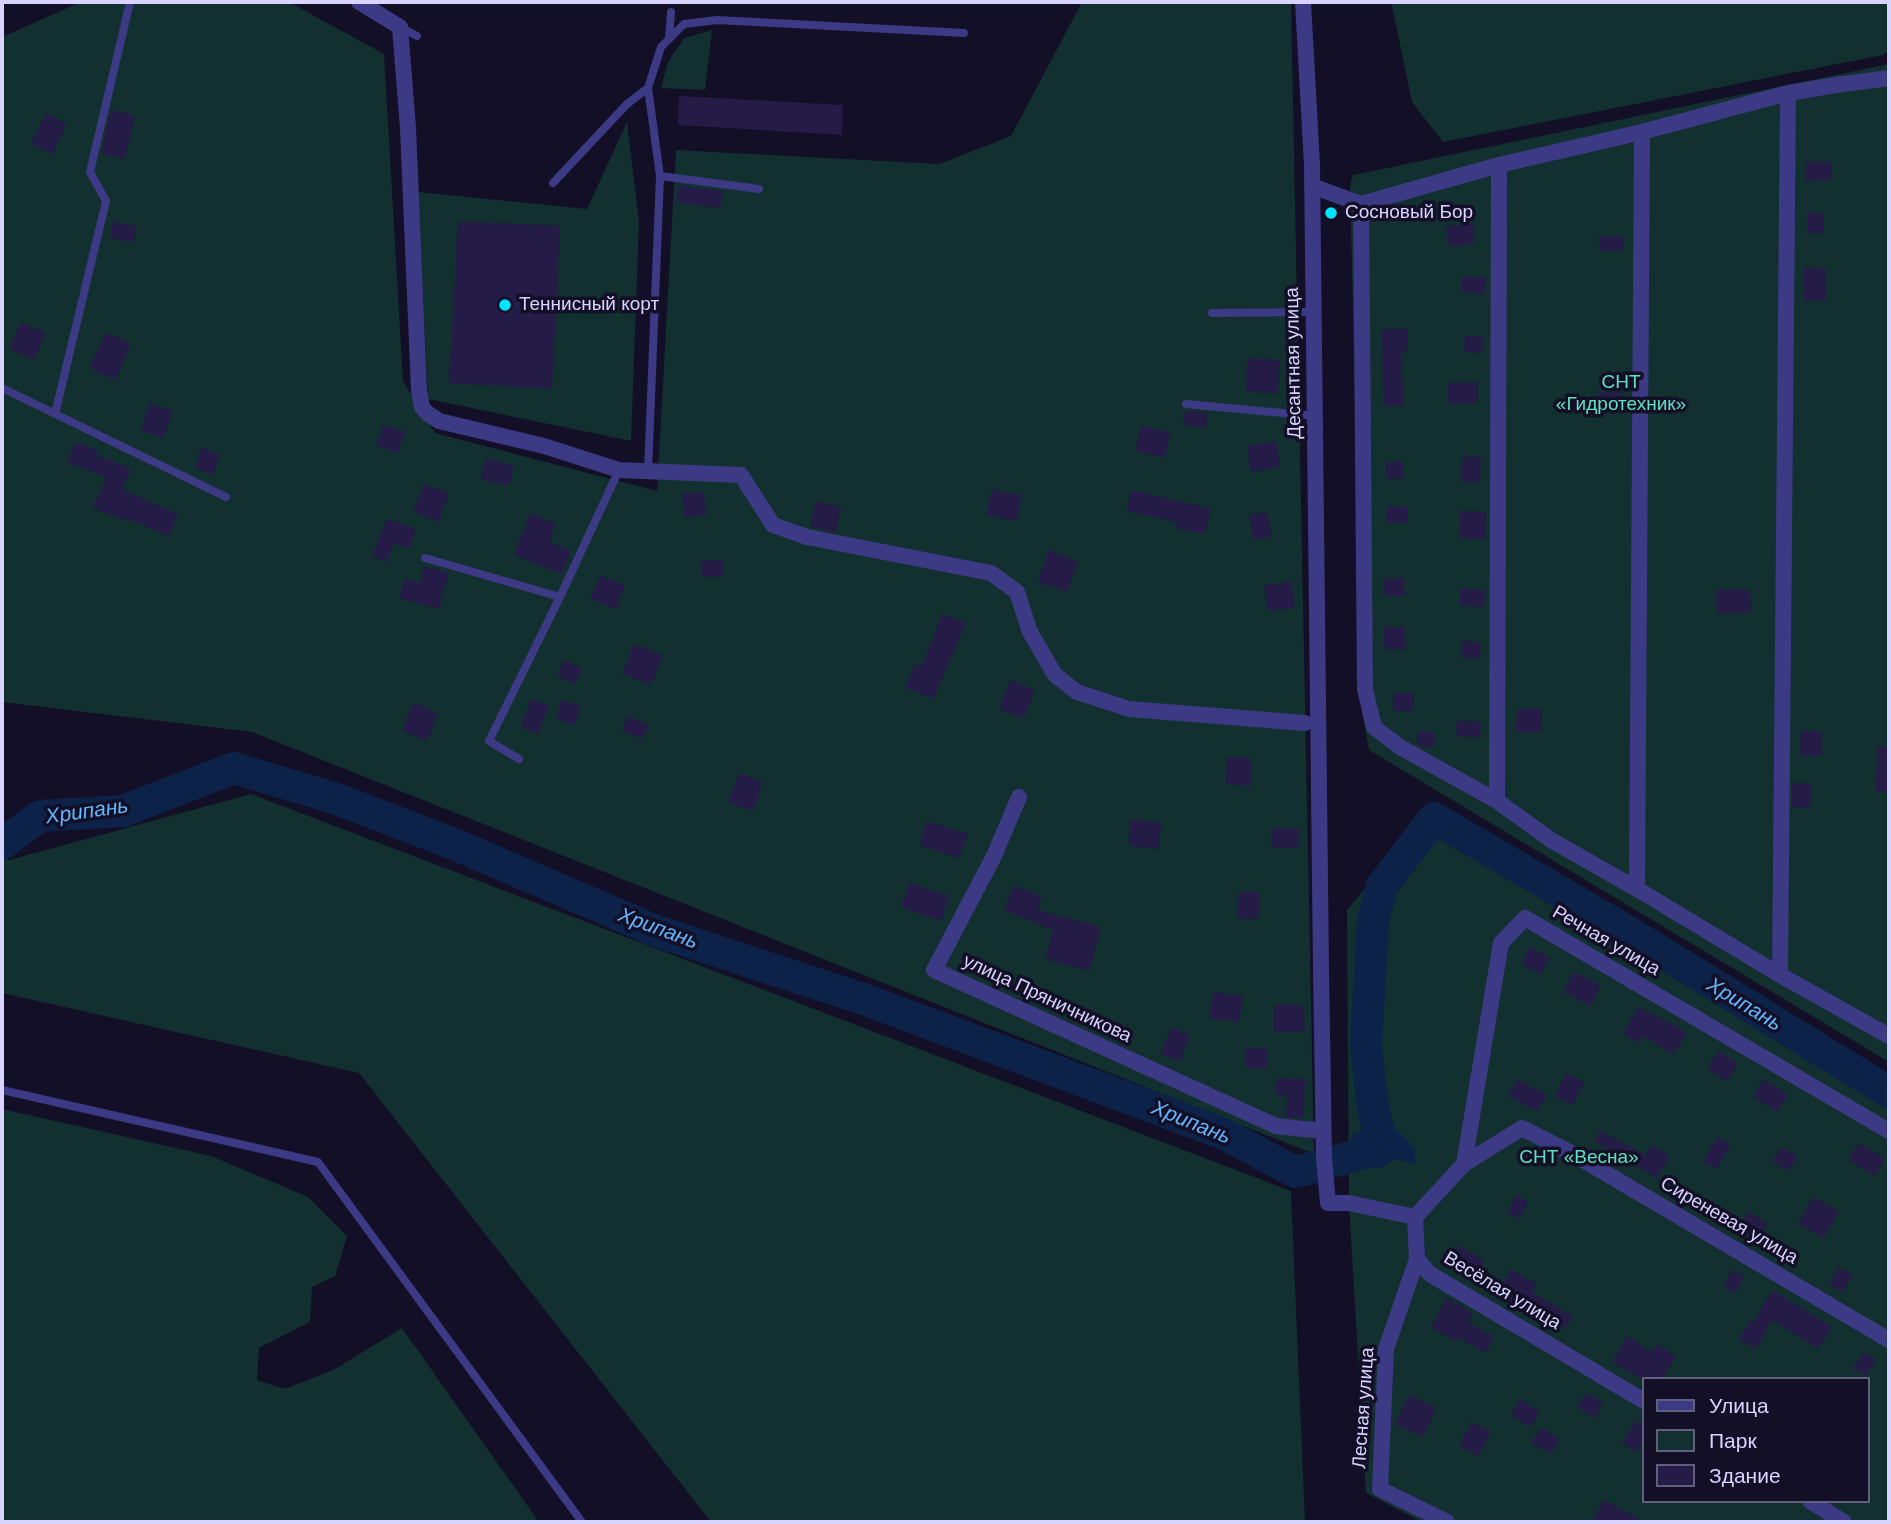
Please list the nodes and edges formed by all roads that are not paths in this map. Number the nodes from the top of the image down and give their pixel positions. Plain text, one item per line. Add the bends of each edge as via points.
1 (130, 2) edge
2 (359, 2) edge
3 (1303, 2) edge
4 (671, 12) dead end
5 (400, 27) junction
6 (964, 33) dead end
7 (417, 36) dead end
8 (669, 39) junction
9 (1889, 78) edge
10 (648, 88) junction
11 (1788, 93) junction
12 (1642, 132) junction
13 (1499, 165) junction
14 (660, 176) junction
15 (553, 183) dead end
16 (1312, 186) junction
17 (760, 189) dead end
18 (1361, 204) junction
19 (1212, 313) dead end
20 (1314, 313) junction
21 (2, 388) edge
22 (1186, 404) dead end
23 (55, 414) junction
24 (1315, 416) junction
25 (619, 470) junction
26 (648, 471) junction
27 (226, 497) dead end
28 (425, 558) dead end
29 (561, 597) junction
30 (1312, 724) junction
31 (519, 758) dead end
32 (1018, 797) dead end
33 (1497, 801) junction
34 (1637, 889) junction
35 (1780, 975) junction
36 (1889, 1036) edge
37 (2, 1090) edge
38 (1323, 1131) junction
39 (1889, 1131) edge
40 (1464, 1164) junction
41 (1415, 1217) junction
42 (1417, 1259) junction
43 (1889, 1340) edge
44 (1643, 1400) edge
45 (1813, 1503) edge
46 (582, 1522) edge
47 (1447, 1522) edge
48 (1844, 1522) edge

1 - 23 lane via 90,172 106,201
2 - 5 street
3 - 16 street, Десантная улица
4 - 8 lane
5 - 7 lane
5 - 25 street via 422,407 432,419
6 - 8 lane via 717,20 684,24
8 - 10 lane via 661,47
9 - 11 street
10 - 14 lane
10 - 15 lane via 627,104
11 - 12 street
11 - 35 street
12 - 13 street
12 - 34 street
13 - 18 street
13 - 33 street
14 - 17 lane
14 - 26 lane
16 - 18 street
16 - 20 street, Десантная улица
18 - 33 street via 1365,689 1374,727
19 - 20 lane
20 - 24 street, Десантная улица
21 - 23 lane
22 - 24 lane
23 - 27 lane
24 - 30 street, Десантная улица
25 - 26 street
25 - 29 lane
26 - 30 street via 741,475 773,525 807,537 991,573 1017,592 1030,632 1055,675 1077,692 1129,709
28 - 29 lane
29 - 31 lane via 489,741
30 - 38 street, Десантная улица
32 - 38 street, улица Пряничникова via 994,856 934,970 1276,1126
33 - 34 street via 1551,840
34 - 35 street
35 - 36 street
37 - 46 lane via 318,1162
38 - 41 street, Десантная улица via 1328,1203
39 - 40 street, Речная улица via 1525,918 1501,943
40 - 41 street, Сиреневая улица
40 - 43 street, Сиреневая улица via 1522,1128
41 - 42 street, Весёлая улица
42 - 44 street, Весёлая улица via 1430,1274
42 - 47 street, Лесная улица via 1387,1349 1380,1489
45 - 48 street

